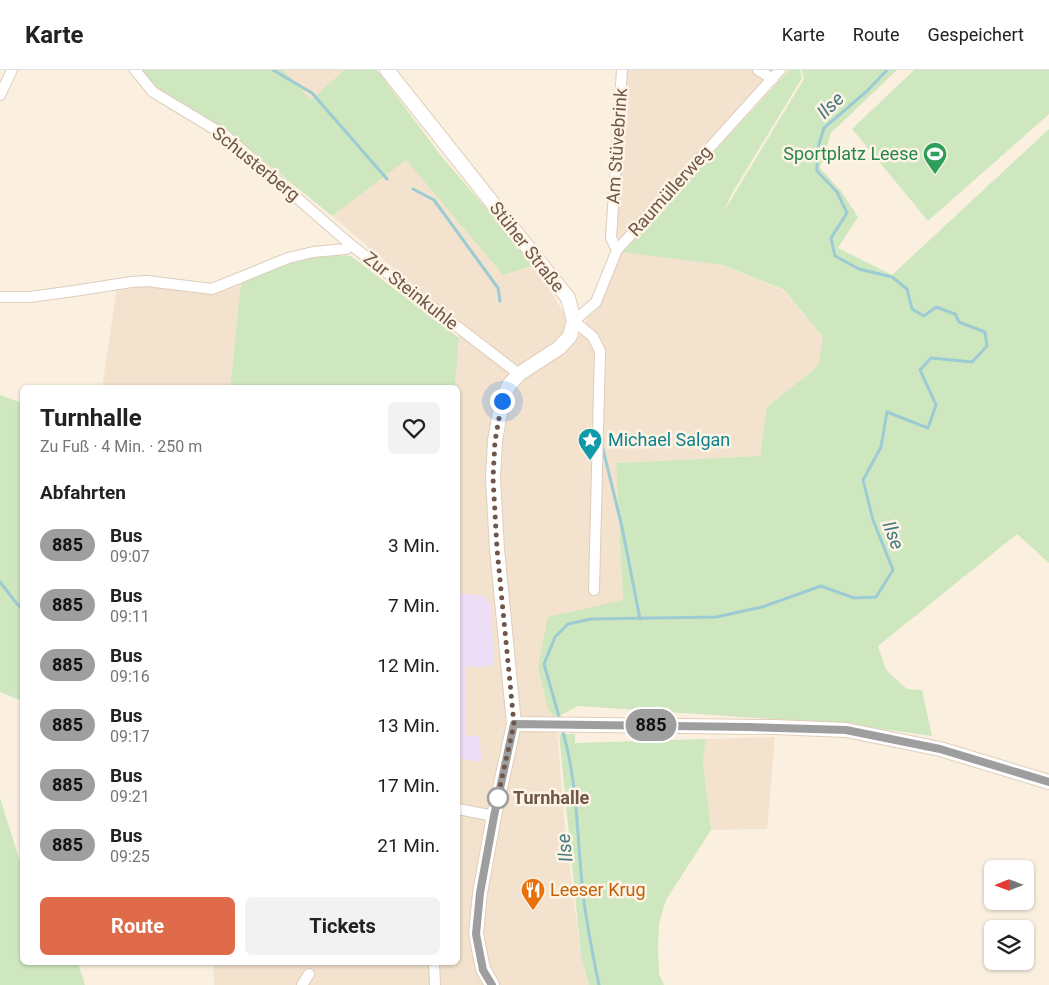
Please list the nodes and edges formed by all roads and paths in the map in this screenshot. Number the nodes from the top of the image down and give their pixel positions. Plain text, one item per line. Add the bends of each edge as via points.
1 (12, 70) edge
2 (135, 70) edge
3 (387, 70) edge
4 (622, 70) edge
5 (758, 70) edge
6 (780, 70) edge
7 (772, 79) junction
8 (0, 95) edge
9 (351, 245) junction
10 (617, 250) junction
11 (0, 297) edge
12 (574, 321) junction
13 (519, 374) junction
14 (594, 590) dead end
15 (514, 724) junction
16 (1049, 782) edge
17 (460, 809) edge
18 (494, 816) junction
19 (434, 965) edge
20 (309, 974) dead end
21 (302, 985) edge
22 (434, 985) edge
23 (492, 985) edge

1 - 8 street
2 - 9 street, Schusterberg via 153,92 226,136
3 - 12 main road, Stüher Straße via 568,298
4 - 10 street, Am Stüvebrink via 610,238
5 - 7 street
6 - 7 street, Raumüllerweg
7 - 10 street, Raumüllerweg
9 - 11 street, Zur Steinkuhle via 346,249 288,258 212,289 147,281 30,297
9 - 13 street, Zur Steinkuhle
10 - 12 street, Raumüllerweg via 596,302
12 - 13 main road via 570,336 559,348
12 - 14 street via 593,338 600,351
13 - 15 main road via 509,385 502,401 493,478
15 - 16 main road via 846,730 940,749
15 - 18 main road
17 - 18 street
18 - 23 main road via 476,934 483,970
19 - 22 street
20 - 21 street

